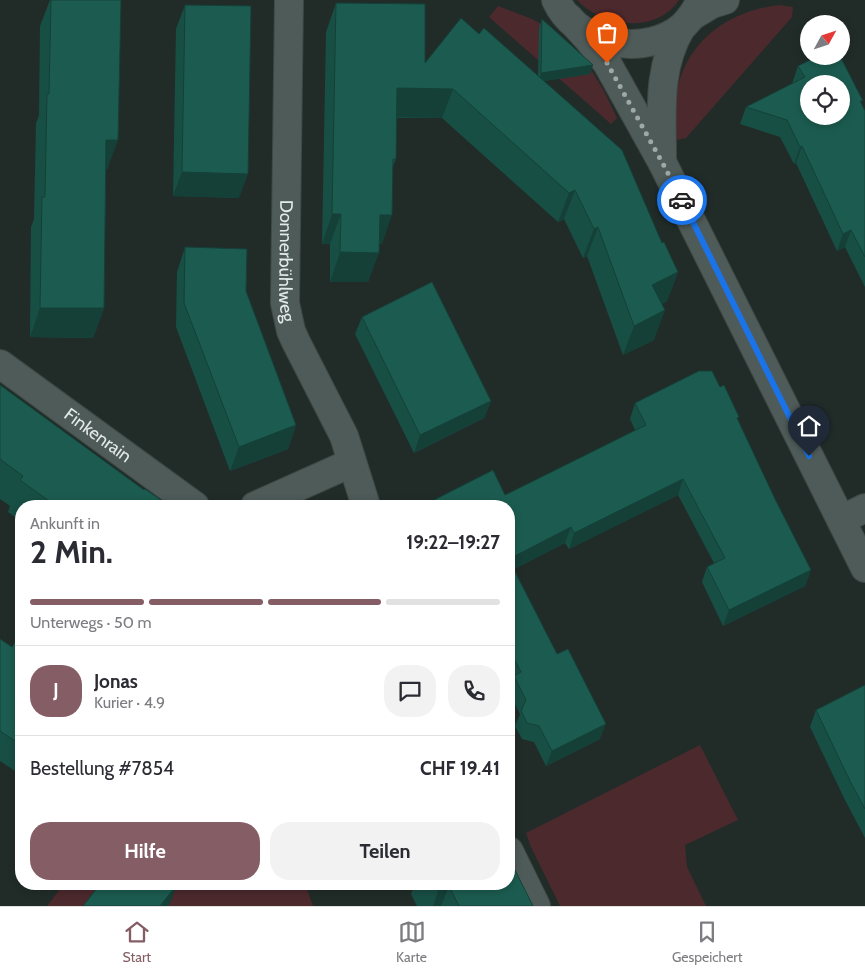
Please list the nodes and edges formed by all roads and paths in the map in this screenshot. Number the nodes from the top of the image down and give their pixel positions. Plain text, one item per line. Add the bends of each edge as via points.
1 (289, 0) edge
2 (533, 0) edge
3 (725, 0) edge
4 (563, 10) edge
5 (692, 15) edge
6 (662, 162) junction
7 (0, 364) edge
8 (351, 463) junction
9 (187, 500) edge
10 (268, 500) edge
11 (364, 500) edge
12 (865, 508) edge
13 (841, 520) junction
14 (865, 568) edge
15 (515, 863) edge
16 (536, 906) edge

1 - 8 street, Donnerbühlweg via 285,303 291,331 344,436
2 - 4 street
3 - 5 street
4 - 5 street via 586,32 608,42 627,44 666,37
4 - 6 street via 607,63
5 - 6 street via 672,43 664,70 661,91
6 - 13 street
7 - 9 street, Finkenrain
8 - 10 street
8 - 11 street, Donnerbühlweg
12 - 13 street
13 - 14 street
15 - 16 street

